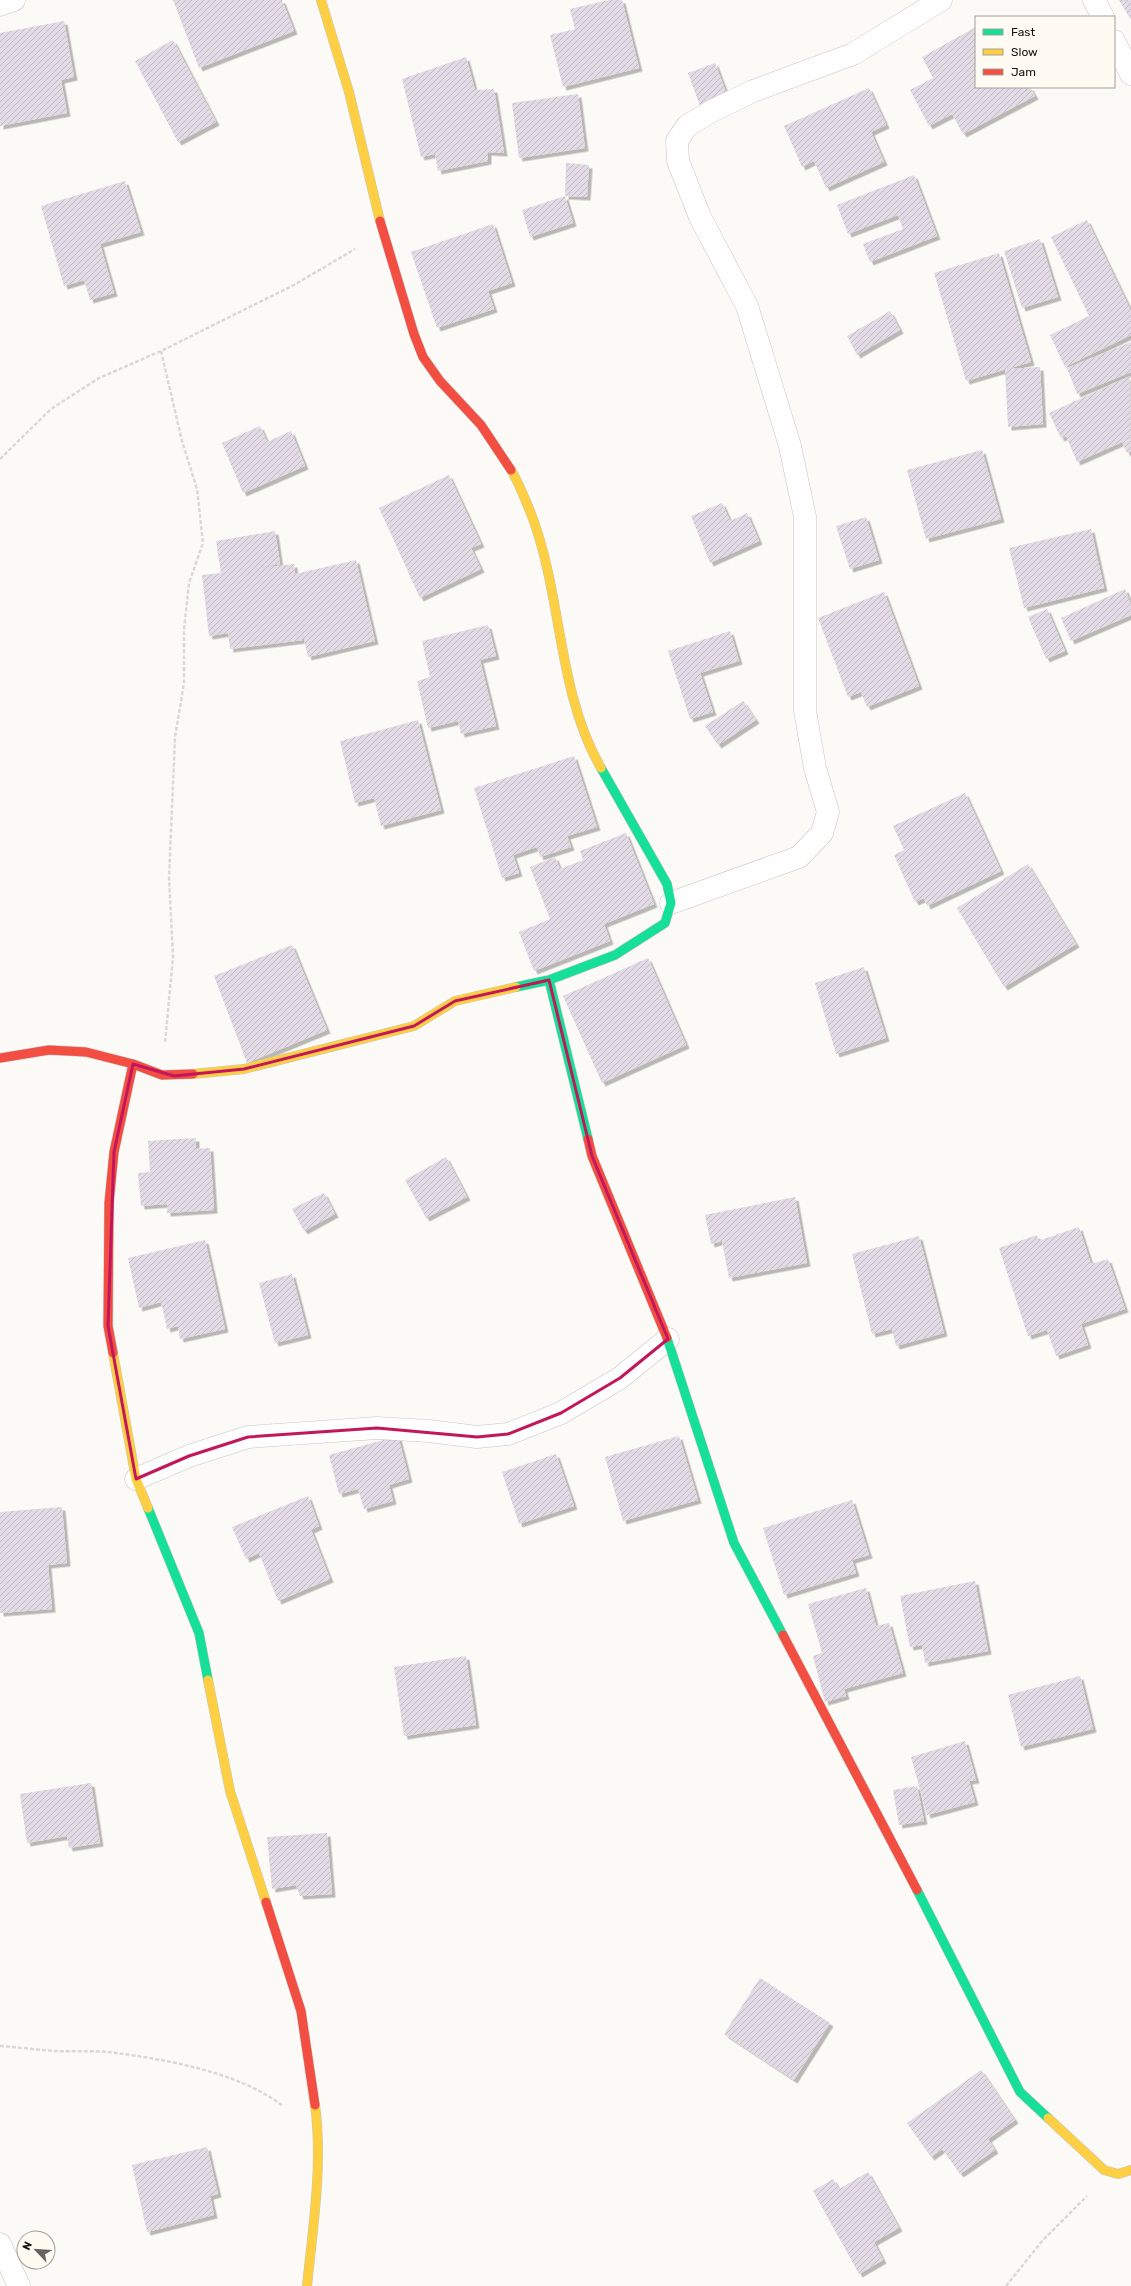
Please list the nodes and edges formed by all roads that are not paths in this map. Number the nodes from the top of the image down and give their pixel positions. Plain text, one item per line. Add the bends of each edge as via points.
1 (14, 0) edge
2 (320, 0) edge
3 (941, 0) edge
4 (1094, 0) edge
5 (0, 5) edge
6 (1102, 16) edge
7 (1115, 42) edge
8 (1131, 74) edge
9 (672, 903) junction
10 (549, 980) junction
11 (0, 1058) edge
12 (133, 1064) junction
13 (668, 1339) junction
14 (136, 1479) junction
15 (1131, 2170) edge
16 (0, 2244) edge
17 (19, 2286) edge
18 (307, 2286) edge

1 - 5 street
2 - 9 street via 349,92 383,233 423,358 440,381 481,425 518,481 540,537 557,614 570,692 592,753 667,884
3 - 9 street via 853,54 753,91 712,110 687,126 677,141 678,161 700,217 748,306 790,446 805,516 805,710 815,768 828,812 822,833 799,856
4 - 6 street
7 - 8 street
9 - 10 street via 665,923 615,955
10 - 12 street via 454,1001 414,1026 244,1069 174,1076 162,1075
10 - 13 street via 592,1156
11 - 12 street via 49,1050 86,1052
12 - 14 street via 114,1152 109,1203 108,1326
13 - 14 street via 620,1378 561,1413 508,1434 477,1437 377,1428 248,1437 189,1456
13 - 15 street via 734,1543 924,1903 1020,2092 1110,2173 1118,2174
14 - 18 street via 199,1632 230,1791 301,2011 319,2134
16 - 17 street

